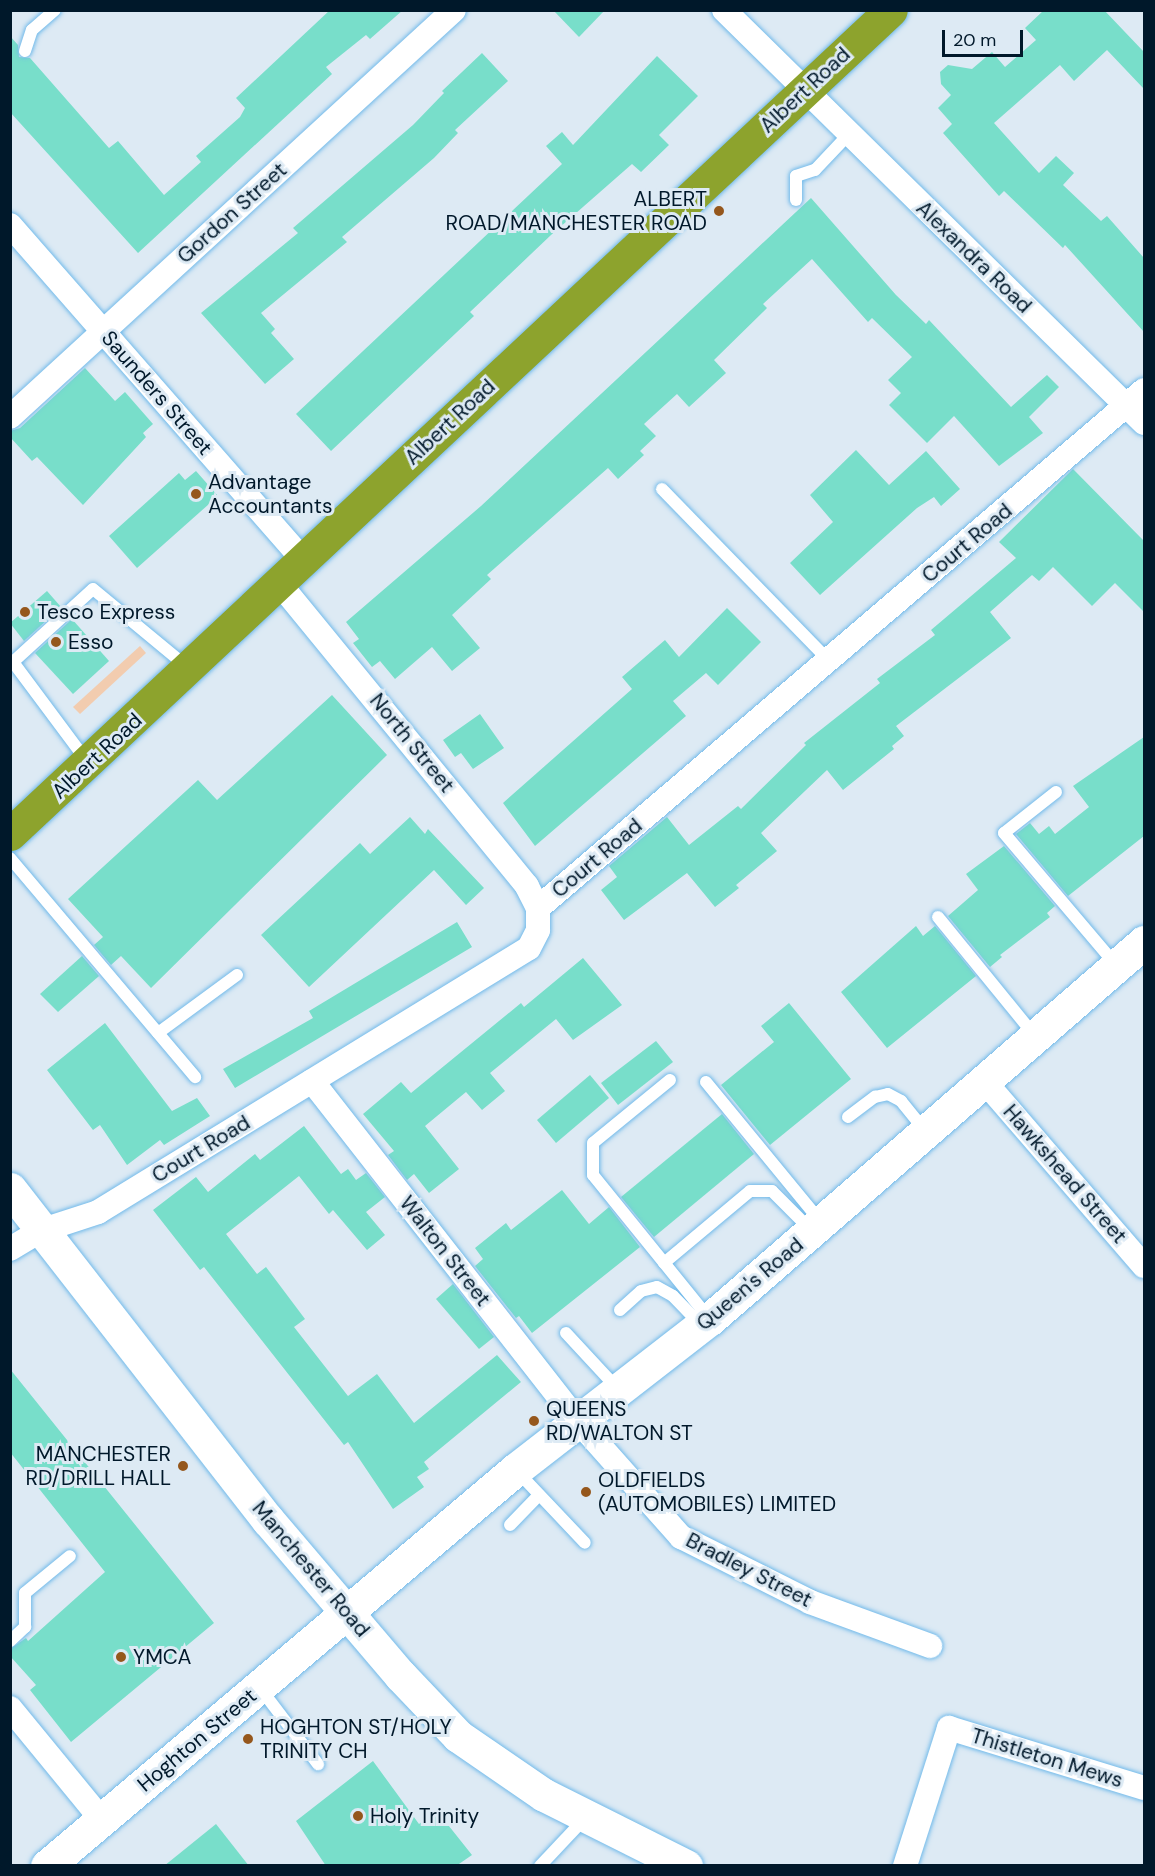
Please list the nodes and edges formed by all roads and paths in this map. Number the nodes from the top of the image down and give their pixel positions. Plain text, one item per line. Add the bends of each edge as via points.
1 (55, 10) edge
2 (724, 10) edge
3 (891, 10) edge
4 (450, 12) edge
5 (25, 51) dead end
6 (803, 92) junction
7 (848, 135) junction
8 (796, 200) dead end
9 (10, 225) edge
10 (103, 331) junction
11 (1136, 398) edge
12 (10, 417) edge
13 (1144, 423) edge
14 (662, 489) dead end
15 (303, 560) junction
16 (279, 583) junction
17 (829, 662) junction
18 (189, 669) junction
19 (89, 764) junction
20 (1056, 792) dead end
21 (10, 834) edge
22 (10, 858) edge
23 (538, 908) junction
24 (938, 917) dead end
25 (1144, 942) edge
26 (1117, 966) junction
27 (237, 975) dead end
28 (158, 1033) junction
29 (1036, 1037) junction
30 (195, 1077) dead end
31 (670, 1080) dead end
32 (312, 1081) junction
33 (706, 1082) dead end
34 (985, 1082) junction
35 (848, 1117) dead end
36 (926, 1133) junction
37 (10, 1189) edge
38 (817, 1227) junction
39 (40, 1231) junction
40 (10, 1249) edge
41 (664, 1263) junction
42 (1144, 1266) edge
43 (620, 1311) dead end
44 (706, 1323) junction
45 (566, 1332) dead end
46 (618, 1389) junction
47 (577, 1420) junction
48 (515, 1470) junction
49 (538, 1496) junction
50 (510, 1525) dead end
51 (585, 1543) dead end
52 (70, 1556) dead end
53 (346, 1613) junction
54 (10, 1641) edge
55 (930, 1646) dead end
56 (259, 1687) junction
57 (10, 1708) edge
58 (318, 1764) dead end
59 (1144, 1788) edge
60 (587, 1816) junction
61 (102, 1820) junction
62 (47, 1866) edge
63 (540, 1866) edge
64 (686, 1866) edge
65 (905, 1866) edge

1 - 5 lane via 32,30
2 - 6 street, Alexandra Road
3 - 6 highway, Albert Road
4 - 10 street, Gordon Street
6 - 7 street, Alexandra Road
6 - 15 highway, Albert Road
7 - 8 lane via 815,170 796,176
7 - 11 street, Alexandra Road
9 - 10 street, Saunders Street
10 - 12 street, Gordon Street
10 - 15 street, Saunders Street
11 - 13 street, Alexandra Road
11 - 17 street, Court Road
14 - 17 lane
15 - 16 highway, Albert Road
16 - 18 highway, Albert Road
16 - 23 street, North Street via 414,744 527,886
17 - 23 street, Court Road
18 - 19 highway, Albert Road
18 - 19 lane via 93,589 13,662
19 - 21 highway, Albert Road
20 - 26 lane via 1004,833
22 - 28 lane
23 - 32 street, Court Road via 538,930 529,948
24 - 29 lane
25 - 26 main road, Queen's Road
26 - 29 main road, Queen's Road
27 - 28 lane
28 - 30 lane
29 - 34 main road, Queen's Road
31 - 41 lane via 593,1143 590,1160 593,1175
32 - 39 street, Court Road via 98,1212
32 - 47 street, Walton Street
33 - 38 lane
34 - 36 main road, Queen's Road
34 - 42 street, Hawkshead Street
35 - 36 lane via 875,1097 888,1094 901,1101
36 - 38 main road, Queen's Road
37 - 39 main road, Manchester Road
38 - 41 lane via 772,1191 750,1191
38 - 44 main road, Queen's Road
39 - 40 street, Court Road
39 - 53 main road, Manchester Road
41 - 44 lane
43 - 44 lane via 641,1291 657,1287
44 - 46 main road, Queen's Road
45 - 46 lane
46 - 47 main road, Queen's Road
47 - 48 main road, Queen's Road
47 - 55 street, Bradley Street via 681,1537 810,1602
48 - 49 lane
48 - 53 main road, Queen's Road
49 - 50 lane
49 - 51 lane
52 - 54 lane via 26,1593 25,1627
53 - 56 main road, Hoghton Street
53 - 60 main road, Manchester Road via 458,1736 544,1795
56 - 58 lane
56 - 61 main road, Hoghton Street
57 - 61 street
59 - 65 street, Thistleton Mews via 949,1728
60 - 63 lane
60 - 64 main road, Manchester Road
61 - 62 main road, Hoghton Street

